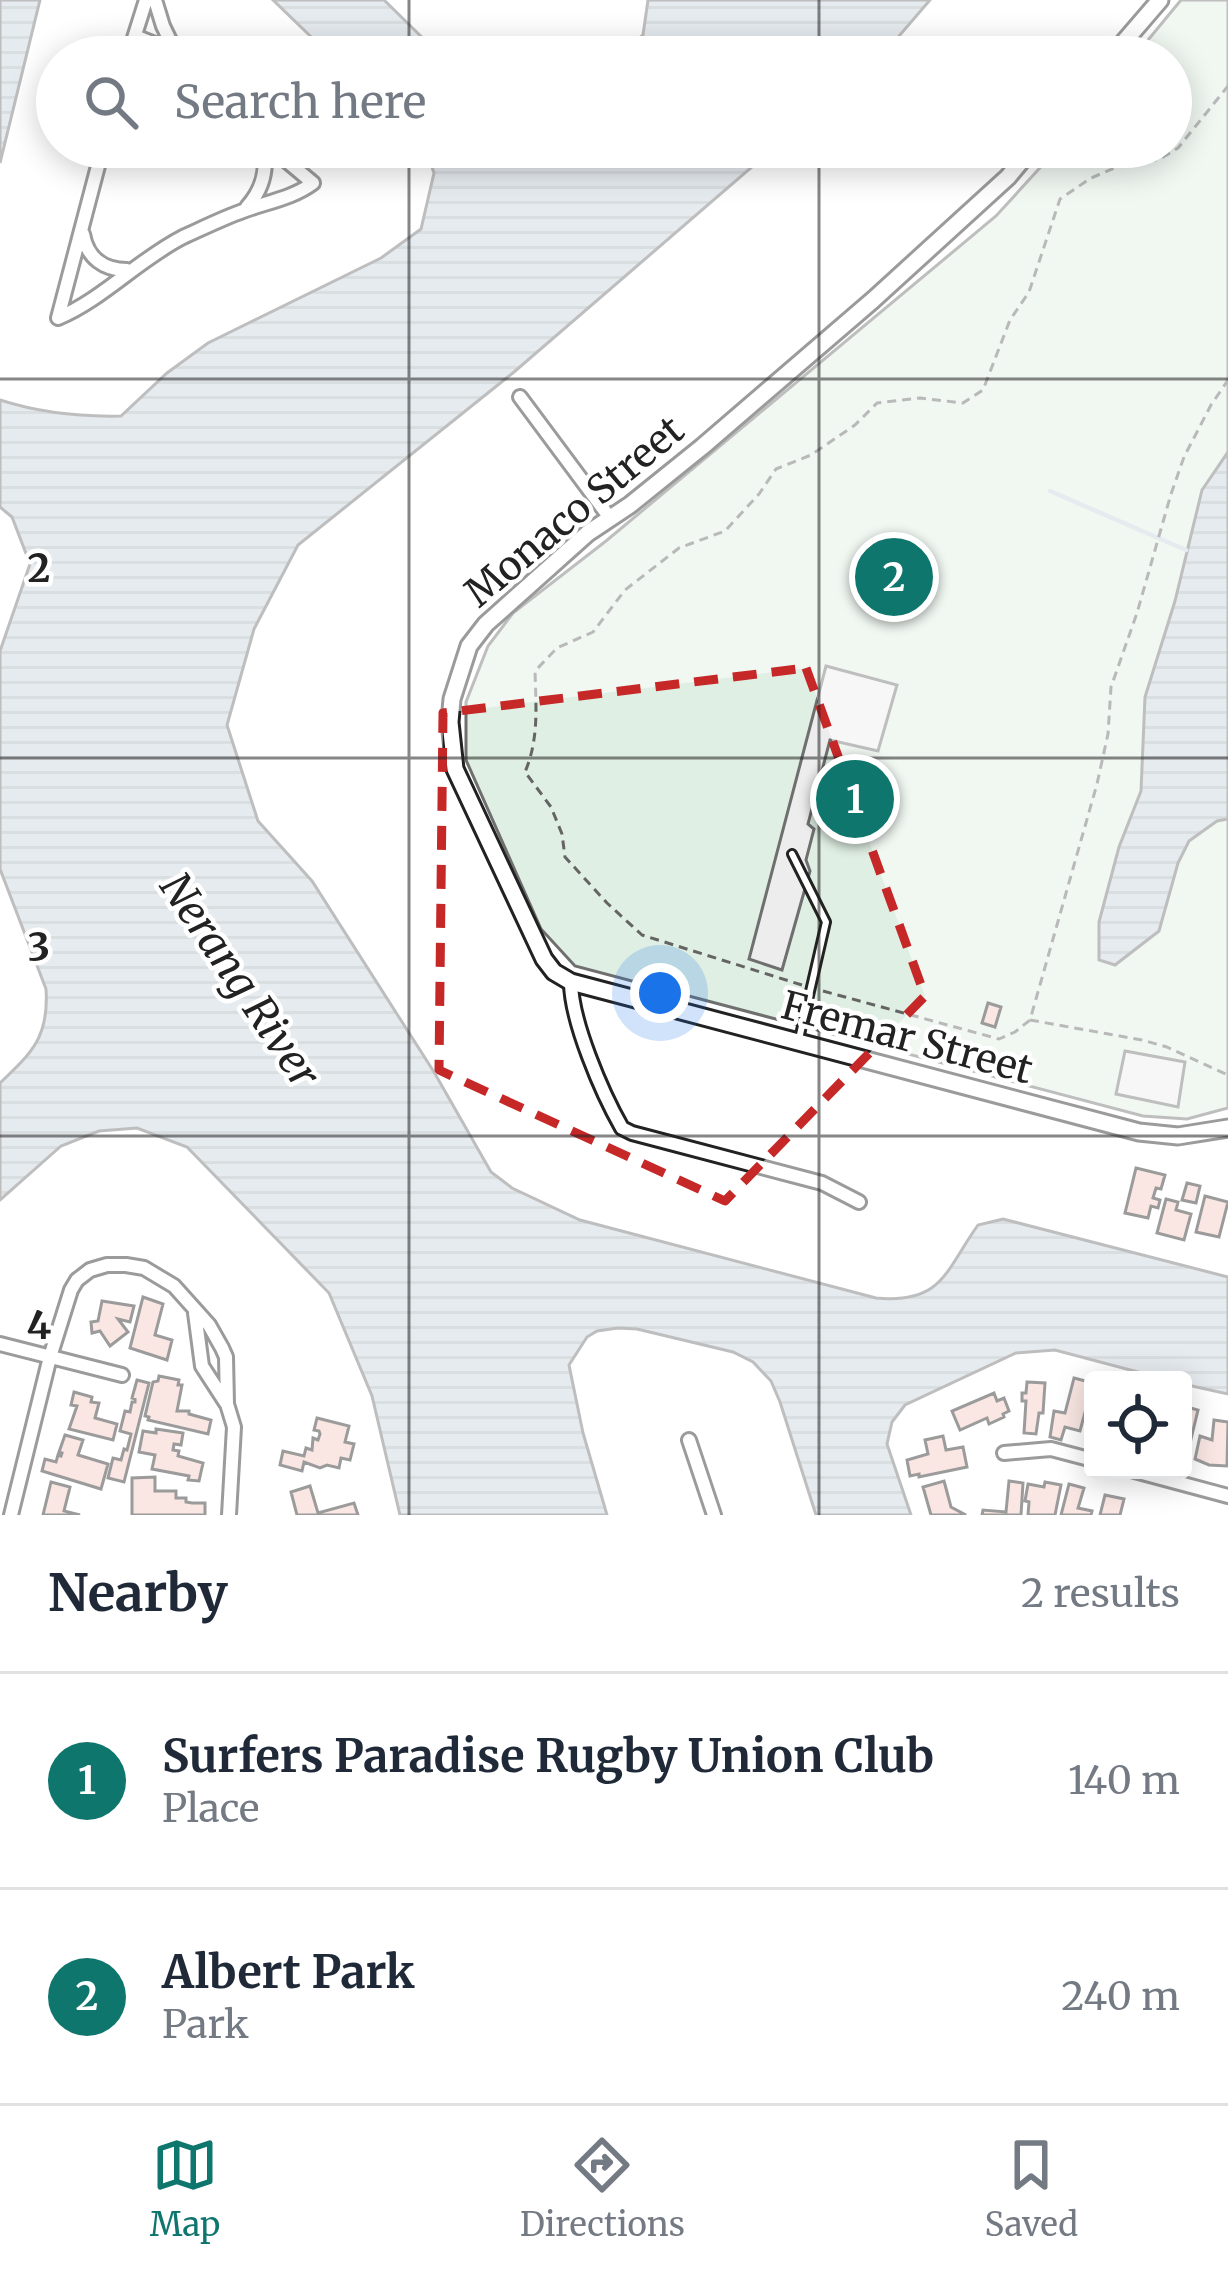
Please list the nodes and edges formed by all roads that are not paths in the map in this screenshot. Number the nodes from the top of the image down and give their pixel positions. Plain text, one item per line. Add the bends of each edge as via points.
1 (146, 0) edge
2 (155, 0) edge
3 (1160, 0) edge
4 (135, 36) edge
5 (168, 36) edge
6 (1129, 36) edge
7 (98, 168) edge
8 (265, 168) edge
9 (293, 168) edge
10 (1015, 168) edge
11 (242, 211) junction
12 (83, 227) junction
13 (131, 268) junction
14 (520, 397) dead end
15 (610, 518) junction
16 (792, 854) dead end
17 (572, 982) junction
18 (798, 1042) junction
19 (1228, 1128) edge
20 (859, 1202) dead end
21 (195, 1313) junction
22 (0, 1344) edge
23 (50, 1357) junction
24 (226, 1357) junction
25 (202, 1366) junction
26 (122, 1375) dead end
27 (227, 1404) junction
28 (689, 1440) dead end
29 (1004, 1453) dead end
30 (1084, 1458) edge
31 (1165, 1479) edge
32 (1228, 1496) edge
33 (10, 1515) edge
34 (229, 1515) edge
35 (714, 1515) edge

1 - 4 street
2 - 5 street
3 - 6 street
7 - 12 street
8 - 11 street
9 - 11 street via 313,183
10 - 15 street, Monaco Street via 873,300
11 - 13 street
12 - 13 street via 97,261
12 - 13 street via 58,318
14 - 15 street
15 - 17 street, Monaco Street via 486,624 458,674 449,722 454,769 474,816 544,959
16 - 18 lane via 826,922
17 - 18 street, Fremar Street
17 - 20 street, Monaco Street via 571,1000 622,1128 822,1184
18 - 19 street, Fremar Street via 1139,1132
21 - 23 street via 174,1286 144,1268 107,1265 77,1280
21 - 24 street
21 - 25 street
22 - 23 street
23 - 26 street
23 - 33 street
24 - 25 street
24 - 27 street
25 - 27 street
27 - 34 street via 234,1451
28 - 35 street
29 - 30 street via 1051,1449
31 - 32 street

